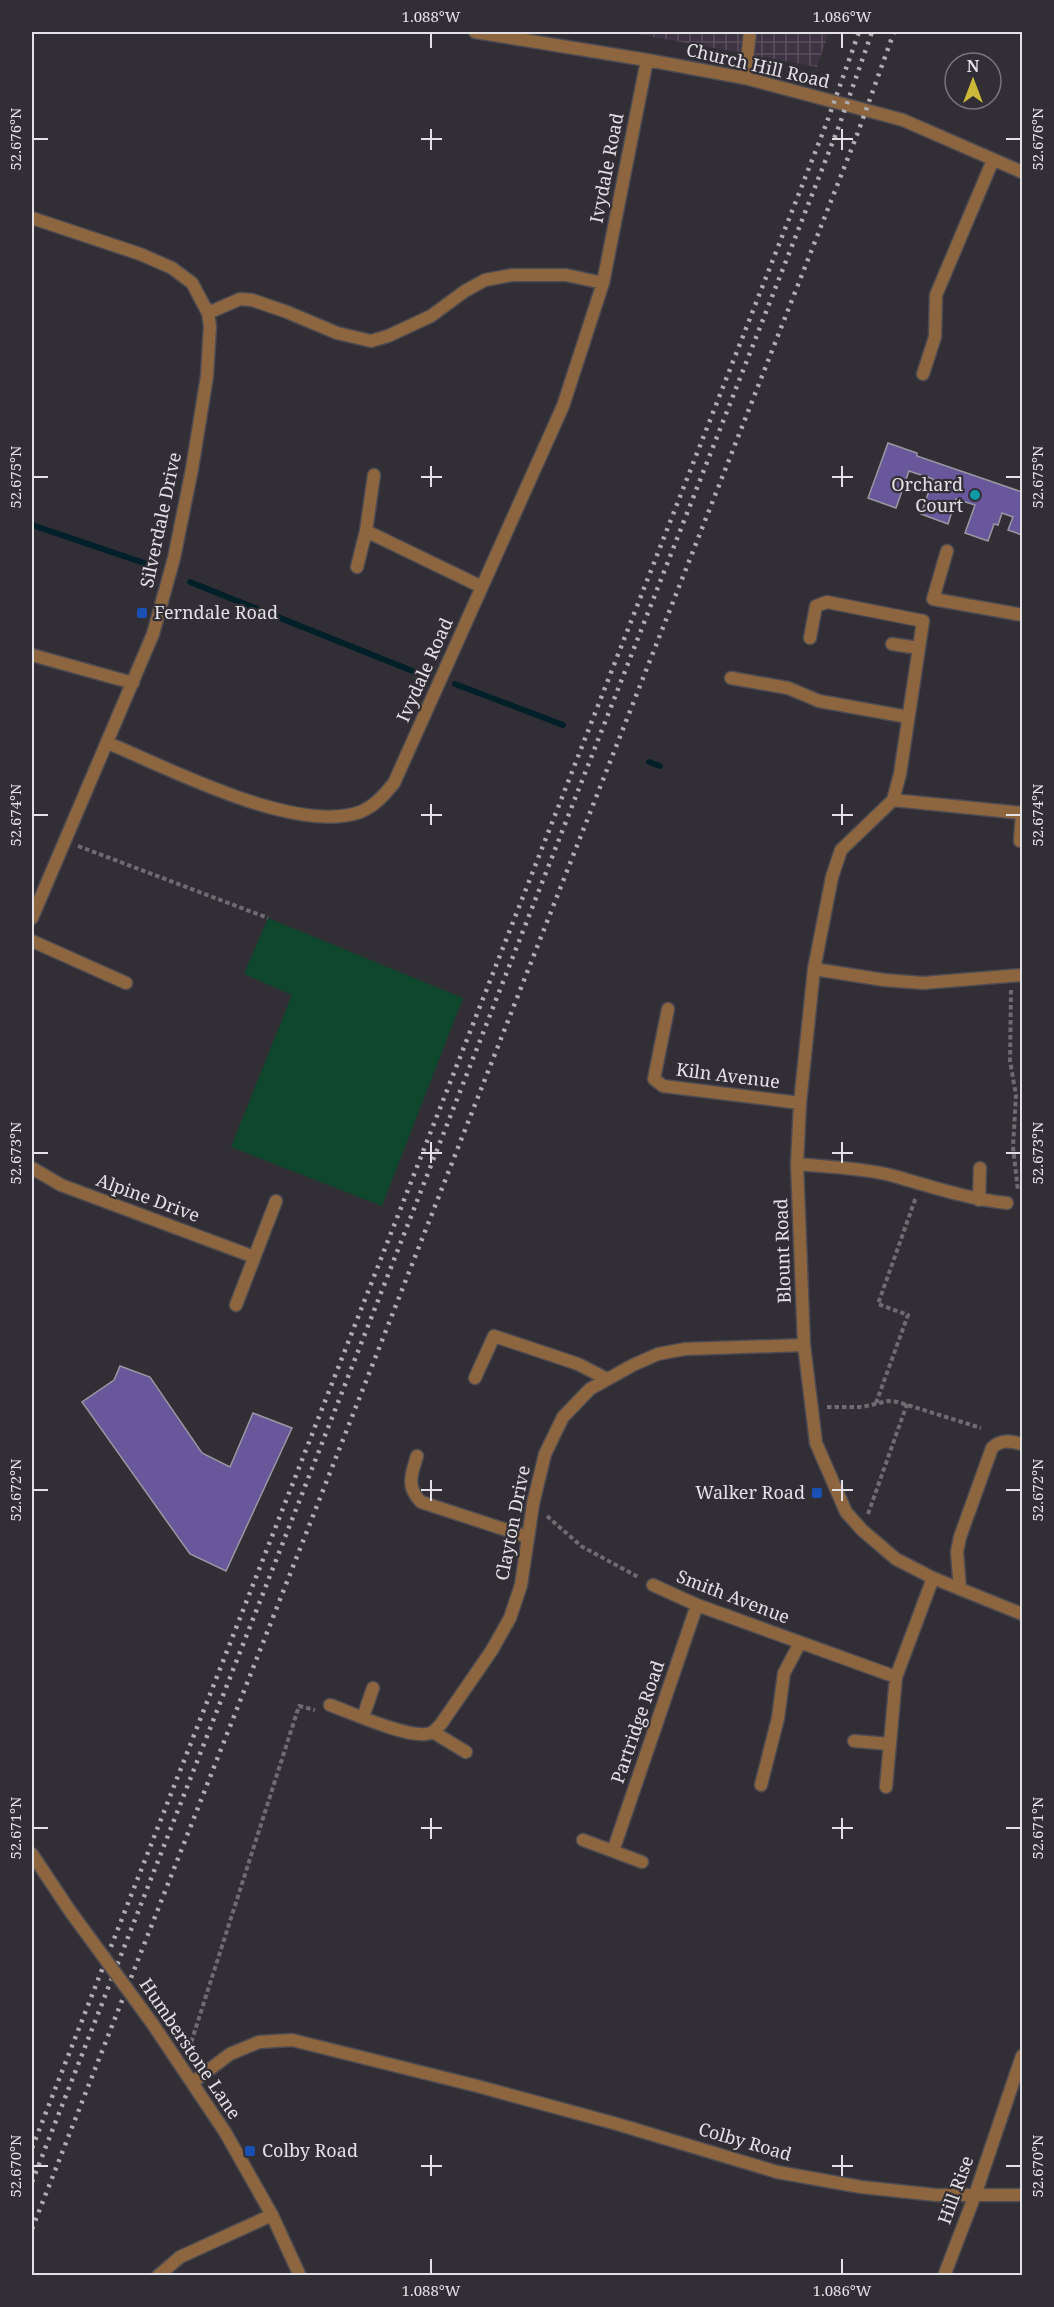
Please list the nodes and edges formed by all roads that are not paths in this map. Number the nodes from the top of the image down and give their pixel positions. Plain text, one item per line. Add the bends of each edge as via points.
1 (475, 32) edge
2 (750, 32) edge
3 (647, 60) junction
4 (745, 78) junction
5 (993, 160) junction
6 (1023, 172) edge
7 (32, 218) edge
8 (603, 283) junction
9 (208, 313) junction
10 (923, 374) dead end
11 (374, 475) dead end
12 (366, 531) junction
13 (947, 551) dead end
14 (357, 567) dead end
15 (482, 587) junction
16 (1020, 615) edge
17 (810, 638) dead end
18 (892, 644) dead end
19 (919, 648) junction
20 (32, 655) edge
21 (731, 678) dead end
22 (133, 683) junction
23 (908, 717) junction
24 (108, 743) junction
25 (893, 800) junction
26 (1022, 813) edge
27 (1020, 841) dead end
28 (32, 918) edge
29 (32, 941) edge
30 (814, 969) junction
31 (1017, 976) edge
32 (126, 983) dead end
33 (668, 1009) dead end
34 (800, 1103) junction
35 (797, 1164) junction
36 (32, 1168) edge
37 (980, 1168) dead end
38 (980, 1200) junction
39 (276, 1202) dead end
40 (1007, 1203) road end
41 (254, 1257) junction
42 (236, 1305) dead end
43 (804, 1345) junction
44 (475, 1378) dead end
45 (607, 1379) junction
46 (1023, 1444) edge
47 (417, 1456) dead end
48 (528, 1537) junction
49 (933, 1578) junction
50 (653, 1585) road end
51 (960, 1588) junction
52 (697, 1605) junction
53 (1023, 1614) edge
54 (800, 1643) junction
55 (896, 1677) junction
56 (372, 1688) dead end
57 (330, 1705) road end
58 (363, 1717) junction
59 (434, 1732) junction
60 (854, 1741) dead end
61 (890, 1744) junction
62 (466, 1752) dead end
63 (761, 1785) dead end
64 (886, 1787) dead end
65 (583, 1840) dead end
66 (613, 1851) junction
67 (32, 1854) edge
68 (642, 1862) dead end
69 (1023, 2056) edge
70 (193, 2082) junction
71 (975, 2195) junction
72 (1023, 2195) edge
73 (272, 2215) junction
74 (158, 2276) edge
75 (300, 2276) edge
76 (944, 2276) edge

1 - 3 street, Church Hill Road
2 - 4 street
3 - 4 street, Church Hill Road
3 - 8 street, Ivydale Road
4 - 5 street, Church Hill Road via 903,120
5 - 6 street, Church Hill Road
5 - 10 street via 936,295 935,337
7 - 9 street, Silverdale Drive via 172,268 192,283
8 - 9 street via 566,275 512,275 485,280 431,316 371,341 337,333 252,300 240,299
8 - 15 street, Ivydale Road via 563,406
9 - 22 street, Silverdale Drive via 207,376 176,547 153,634
11 - 12 street
12 - 14 street
12 - 15 street
13 - 16 street via 933,599
15 - 24 street, Ivydale Road via 394,783 381,800 360,811 338,817 288,812 225,792
17 - 19 street via 816,606 827,602 923,621
18 - 19 street
19 - 23 street
20 - 22 street
21 - 23 street via 788,688 819,701
22 - 24 street, Silverdale Drive
23 - 25 street
24 - 28 street, Silverdale Drive
25 - 26 street
25 - 30 street, Blount Road via 841,850
26 - 27 street
29 - 32 street
30 - 31 street via 923,983
30 - 34 street, Blount Road
33 - 34 street, Kiln Avenue via 654,1079 663,1086
34 - 35 street, Blount Road
35 - 38 street via 894,1176
35 - 43 street, Blount Road
36 - 41 street, Alpine Drive via 61,1185
37 - 38 street
38 - 40 street
39 - 41 street
41 - 42 street
43 - 45 street, Clayton Drive via 685,1349 658,1354
43 - 49 street, Blount Road via 816,1443 846,1512 897,1559
44 - 45 street via 494,1336 578,1364
45 - 48 street, Clayton Drive via 590,1389 563,1417 544,1454
46 - 51 street via 1009,1441 992,1448 960,1537
47 - 48 street via 409,1479 421,1502
48 - 59 street, Clayton Drive via 521,1585 510,1618
49 - 51 street, Blount Road
49 - 55 street
50 - 52 street, Smith Avenue
51 - 53 street, Blount Road
52 - 54 street, Smith Avenue
52 - 66 street, Partridge Road
54 - 55 street, Smith Avenue
54 - 63 street, Smith Avenue via 784,1673 778,1718
55 - 61 street
56 - 58 street
57 - 58 street
58 - 59 street via 424,1735
59 - 62 street
60 - 61 street
61 - 64 street
65 - 66 street
66 - 68 street
67 - 70 street, Humberstone Lane, bridge
69 - 71 street, Hill Rise
70 - 71 street, Colby Road via 230,2054 259,2042 292,2040 596,2118 777,2172 861,2187
70 - 73 street, Humberstone Lane
71 - 72 street, Colby Road
71 - 76 street, Hill Rise
73 - 74 street via 180,2257
73 - 75 street, Humberstone Lane

